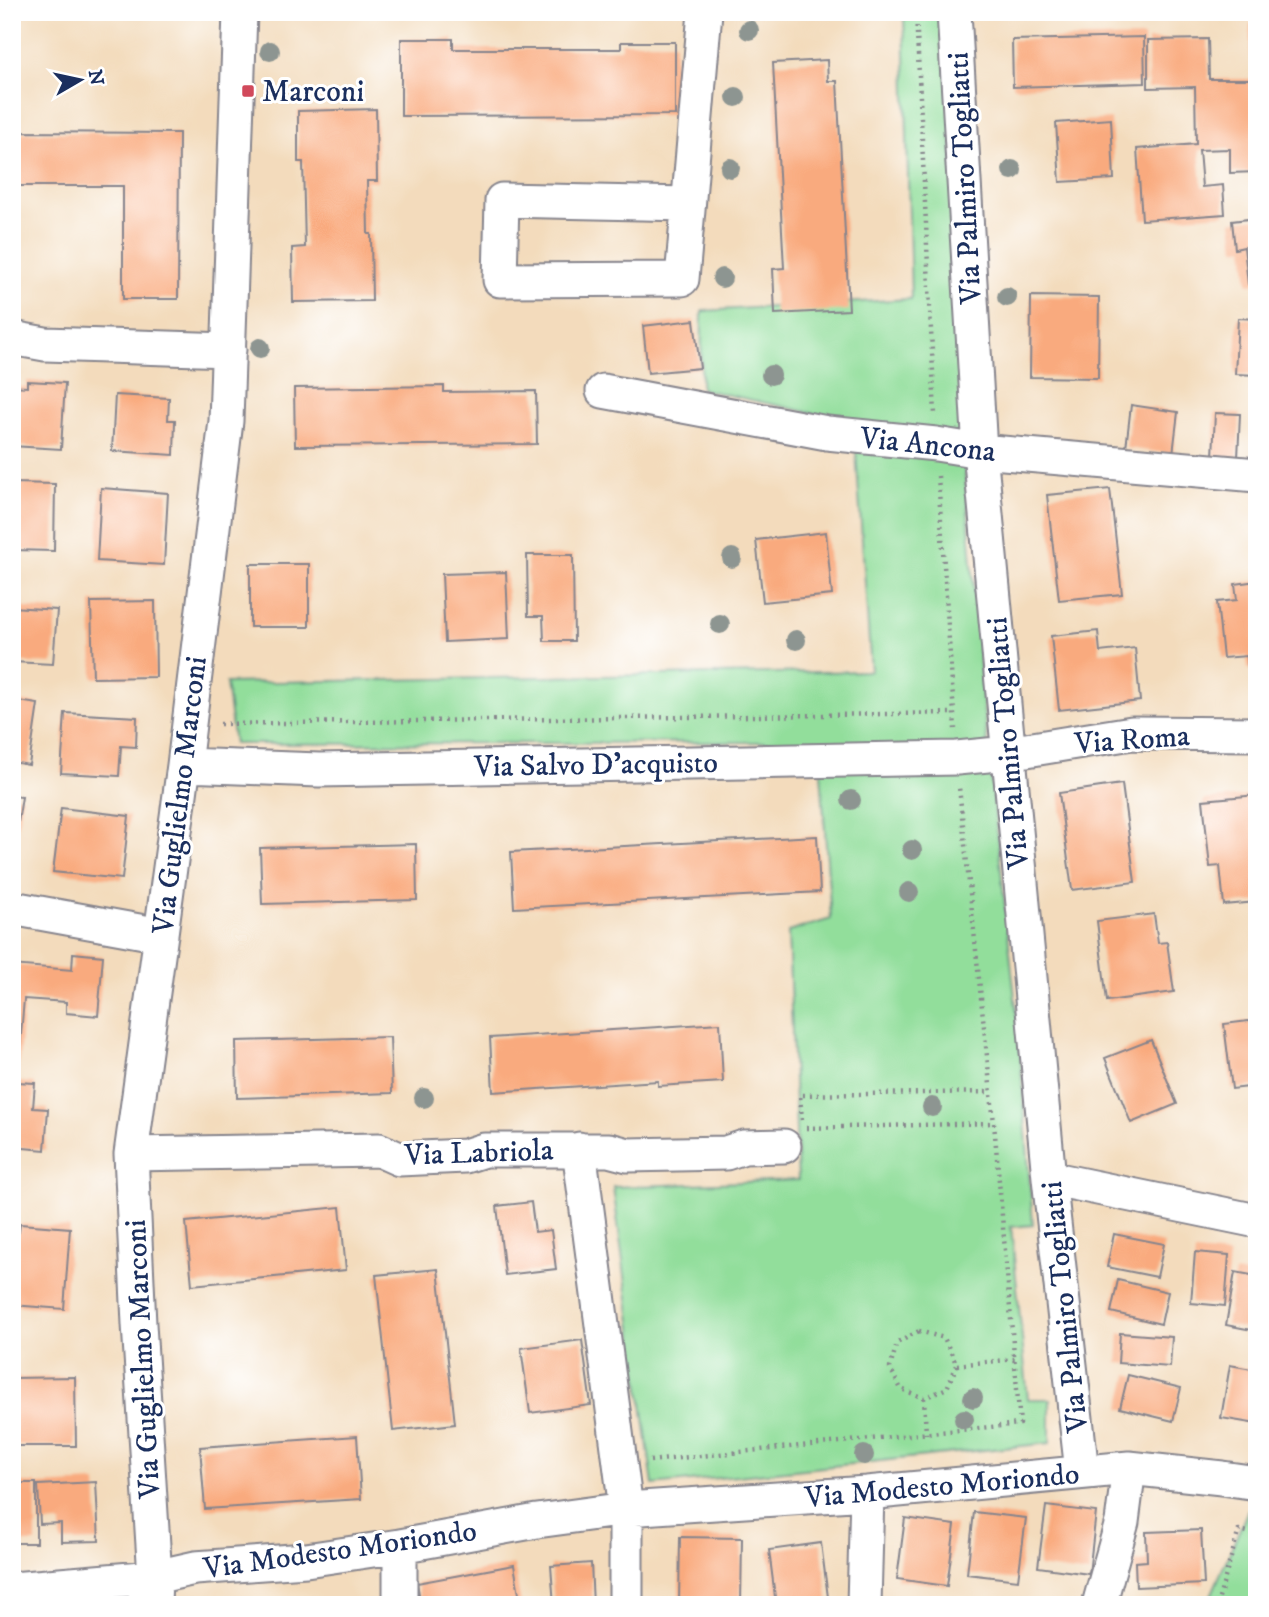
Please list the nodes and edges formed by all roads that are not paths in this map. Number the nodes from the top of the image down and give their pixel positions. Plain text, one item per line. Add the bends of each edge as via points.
1 (240, 12) edge
2 (705, 12) edge
3 (954, 12) edge
4 (688, 204) junction
5 (12, 338) edge
6 (229, 351) junction
7 (603, 391) dead end
8 (980, 451) junction
9 (1257, 475) edge
10 (1257, 734) edge
11 (1008, 753) junction
12 (184, 765) junction
13 (12, 908) edge
14 (161, 935) junction
15 (783, 1146) dead end
16 (579, 1149) junction
17 (131, 1154) junction
18 (1049, 1178) junction
19 (1257, 1221) edge
20 (1129, 1468) junction
21 (1082, 1472) junction
22 (1257, 1483) edge
23 (867, 1493) junction
24 (626, 1509) junction
25 (400, 1546) junction
26 (12, 1589) edge
27 (155, 1591) edge
28 (400, 1605) edge
29 (626, 1605) edge
30 (864, 1605) edge
31 (1099, 1605) edge

1 - 6 street, Via Guglielmo Marconi
2 - 4 street
3 - 8 street, Via Palmiro Togliatti
4 - 4 street via 681,279 500,280 502,200
5 - 6 street via 45,344
6 - 12 street, Via Guglielmo Marconi via 226,421
7 - 8 street, Via Ancona via 827,433
8 - 9 street, Via Ancona
8 - 11 street, Via Palmiro Togliatti
10 - 11 street, Via Roma via 1132,733
11 - 12 street, Via Salvo D'acquisto via 957,758 319,770
11 - 18 street, Via Palmiro Togliatti
12 - 14 street, Via Guglielmo Marconi
13 - 14 street
14 - 17 street, Via Guglielmo Marconi
15 - 16 street, Via Labriola via 744,1147 726,1153 628,1155
16 - 17 street, Via Labriola via 484,1150 465,1156 399,1158 379,1150
16 - 24 street
17 - 27 street, Via Guglielmo Marconi
18 - 19 street
18 - 21 street, Via Palmiro Togliatti
20 - 21 street, Via Modesto Moriondo
20 - 22 street, Via Modesto Moriondo
20 - 31 street via 1122,1522
21 - 23 street, Via Modesto Moriondo
23 - 24 street, Via Modesto Moriondo
23 - 30 street
24 - 25 street, Via Modesto Moriondo
24 - 29 street
25 - 27 street, Via Modesto Moriondo via 306,1560 195,1568
25 - 28 street
26 - 27 street, Via Modesto Moriondo

